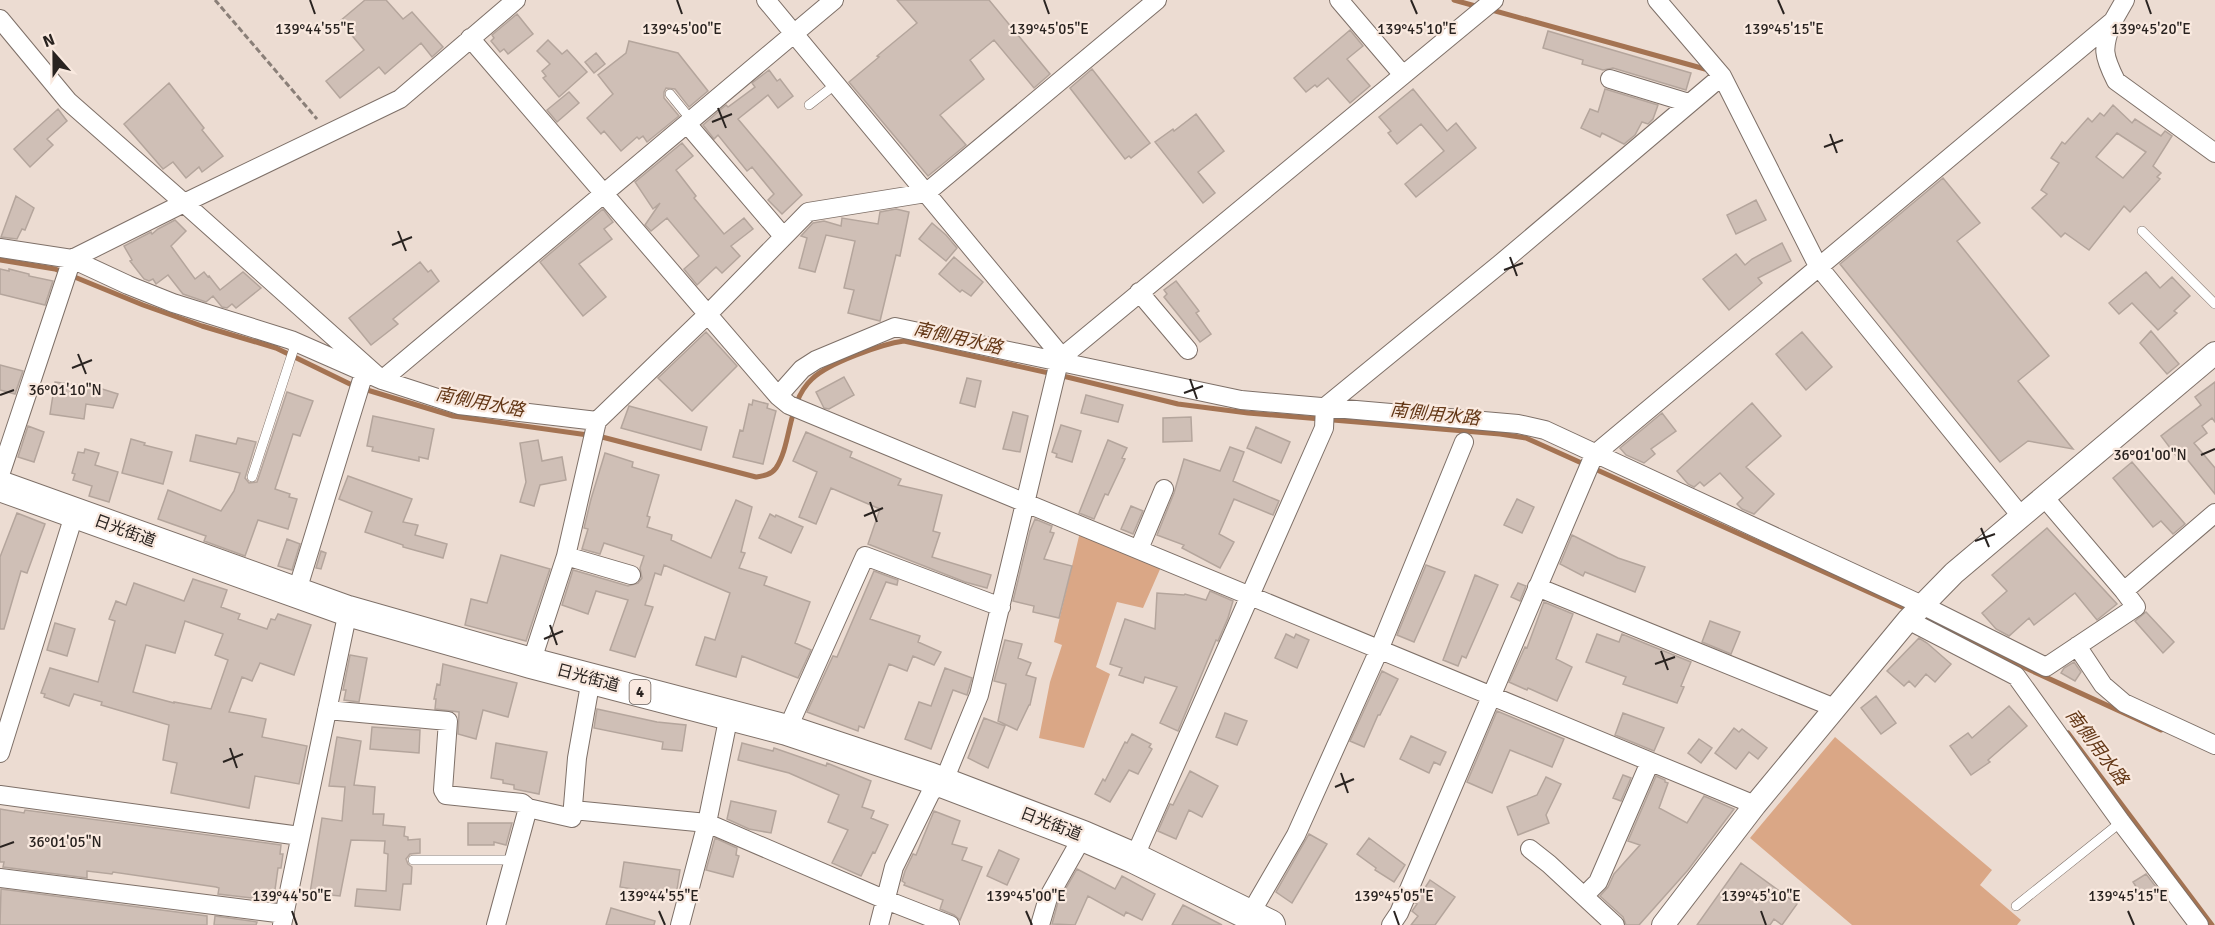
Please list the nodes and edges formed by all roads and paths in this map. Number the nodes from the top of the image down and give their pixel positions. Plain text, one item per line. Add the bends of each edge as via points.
1 (215, 0) edge
2 (516, 0) edge
3 (766, 0) edge
4 (834, 0) edge
5 (1157, 0) edge
6 (1339, 0) edge
7 (1494, 0) edge
8 (1657, 0) edge
9 (2125, 0) edge
10 (0, 19) edge
11 (2113, 21) junction
12 (794, 34) junction
13 (470, 39) junction
14 (1403, 75) junction
15 (1722, 76) junction
16 (1610, 79) dead end
17 (836, 84) junction
18 (670, 94) dead end
19 (1689, 103) junction
20 (809, 105) dead end
21 (690, 123) junction
22 (330, 134) junction
23 (2215, 153) edge
24 (926, 193) junction
25 (605, 194) junction
26 (184, 203) junction
27 (2142, 231) dead end
28 (783, 236) junction
29 (0, 248) edge
30 (1818, 266) junction
31 (68, 268) junction
32 (1139, 292) junction
33 (2215, 304) edge
34 (707, 315) junction
35 (295, 345) junction
36 (1188, 350) dead end
37 (2215, 353) edge
38 (1058, 368) junction
39 (382, 380) junction
40 (360, 384) junction
41 (791, 404) junction
42 (1325, 416) junction
43 (595, 432) junction
44 (1464, 442) dead end
45 (1590, 463) junction
46 (0, 475) edge
47 (252, 477) dead end
48 (0, 486) edge
49 (1164, 489) dead end
50 (2044, 497) junction
51 (1026, 501) junction
52 (75, 512) junction
53 (2215, 513) edge
54 (2021, 516) junction
55 (1138, 549) junction
56 (566, 556) junction
57 (631, 575) dead end
58 (1537, 587) junction
59 (2124, 591) junction
60 (296, 594) junction
61 (1249, 595) junction
62 (1001, 607) junction
63 (348, 611) junction
64 (1915, 612) junction
65 (2077, 646) junction
66 (1379, 650) junction
67 (531, 663) junction
68 (591, 679) junction
69 (1492, 696) junction
70 (1835, 708) junction
71 (327, 710) junction
72 (729, 715) junction
73 (4, 722) edge
74 (787, 730) junction
75 (2215, 745) edge
76 (0, 753) edge
77 (1650, 762) junction
78 (943, 783) junction
79 (0, 795) edge
80 (1755, 806) junction
81 (528, 808) junction
82 (573, 810) junction
83 (2121, 822) junction
84 (707, 823) junction
85 (300, 836) junction
86 (1083, 836) junction
87 (1530, 849) dead end
88 (1134, 858) junction
89 (413, 860) dead end
90 (514, 860) junction
91 (0, 878) edge
92 (1584, 896) junction
93 (886, 900) junction
94 (2016, 906) dead end
95 (284, 920) edge
96 (1259, 920) edge
97 (496, 925) edge
98 (680, 925) edge
99 (879, 925) edge
100 (950, 925) edge
101 (1040, 925) edge
102 (1391, 925) edge
103 (1615, 925) edge
104 (1663, 925) edge
105 (2199, 925) edge

1 - 22 path
2 - 13 street
3 - 12 street
4 - 12 street
5 - 24 street
6 - 14 street
7 - 14 street
8 - 15 street
9 - 11 street
10 - 26 street via 69,101
11 - 23 street via 2104,45 2116,81
11 - 30 street
12 - 17 street
12 - 21 street
13 - 22 street via 400,99
13 - 25 street
14 - 32 street
15 - 19 street
15 - 30 street
16 - 19 street
17 - 20 lane
17 - 24 street
18 - 21 lane
19 - 42 street
21 - 25 street
21 - 28 street
22 - 26 street
24 - 28 street via 808,212
24 - 38 street
25 - 34 street
25 - 39 street
26 - 31 street
26 - 39 street
27 - 33 lane
28 - 34 street
29 - 31 street
30 - 45 street
30 - 54 street
31 - 35 street via 128,285
31 - 46 street
32 - 36 street
32 - 38 street
34 - 41 street
34 - 43 street
35 - 40 street
35 - 47 lane
37 - 50 street
38 - 41 street via 895,327 802,369
38 - 42 street
38 - 51 street
39 - 40 street
39 - 43 street via 459,405
40 - 60 street
41 - 51 street
42 - 45 street via 1518,424 1545,430
42 - 61 street
43 - 56 street
44 - 66 street
45 - 58 street
45 - 64 street
48 - 52 highway, 日光街道 / 4
49 - 55 street
50 - 54 street
50 - 59 street
51 - 55 street
51 - 62 street
52 - 60 highway, 日光街道 / 4
52 - 73 street
53 - 59 street
54 - 64 street
55 - 61 street
56 - 57 street
56 - 67 street
58 - 69 street
58 - 70 street
59 - 65 street via 2136,607
60 - 63 highway, 日光街道 / 4
61 - 66 street
61 - 88 street
62 - 74 street via 865,556
62 - 78 street via 979,695
63 - 67 highway, 日光街道 / 4
63 - 71 street
64 - 65 street via 2046,668
64 - 70 street
64 - 83 street via 2016,676
65 - 75 street via 2103,685 2124,703
66 - 69 street
66 - 96 street
67 - 68 highway, 日光街道 / 4
68 - 72 highway, 日光街道 / 4
68 - 82 street via 577,758
69 - 77 street
69 - 102 street
70 - 80 street
71 - 81 street via 448,721 443,790 446,795 522,803
71 - 85 street
72 - 74 highway, 日光街道 / 4
72 - 84 street
73 - 76 street
74 - 78 highway, 日光街道 / 4
77 - 80 street
77 - 92 street via 1598,882
78 - 86 highway, 日光街道 / 4
78 - 93 street via 931,792 899,856
79 - 85 street
80 - 104 street
81 - 82 street via 572,818
81 - 90 street
82 - 84 street
83 - 94 lane
83 - 105 street
84 - 93 street
84 - 98 street
85 - 95 street
86 - 88 highway, 日光街道 / 4
86 - 101 street via 1048,898
87 - 92 street
88 - 96 highway, 日光街道 / 4
89 - 90 lane
90 - 97 street
91 - 95 street
92 - 103 street
93 - 99 street
93 - 100 street

